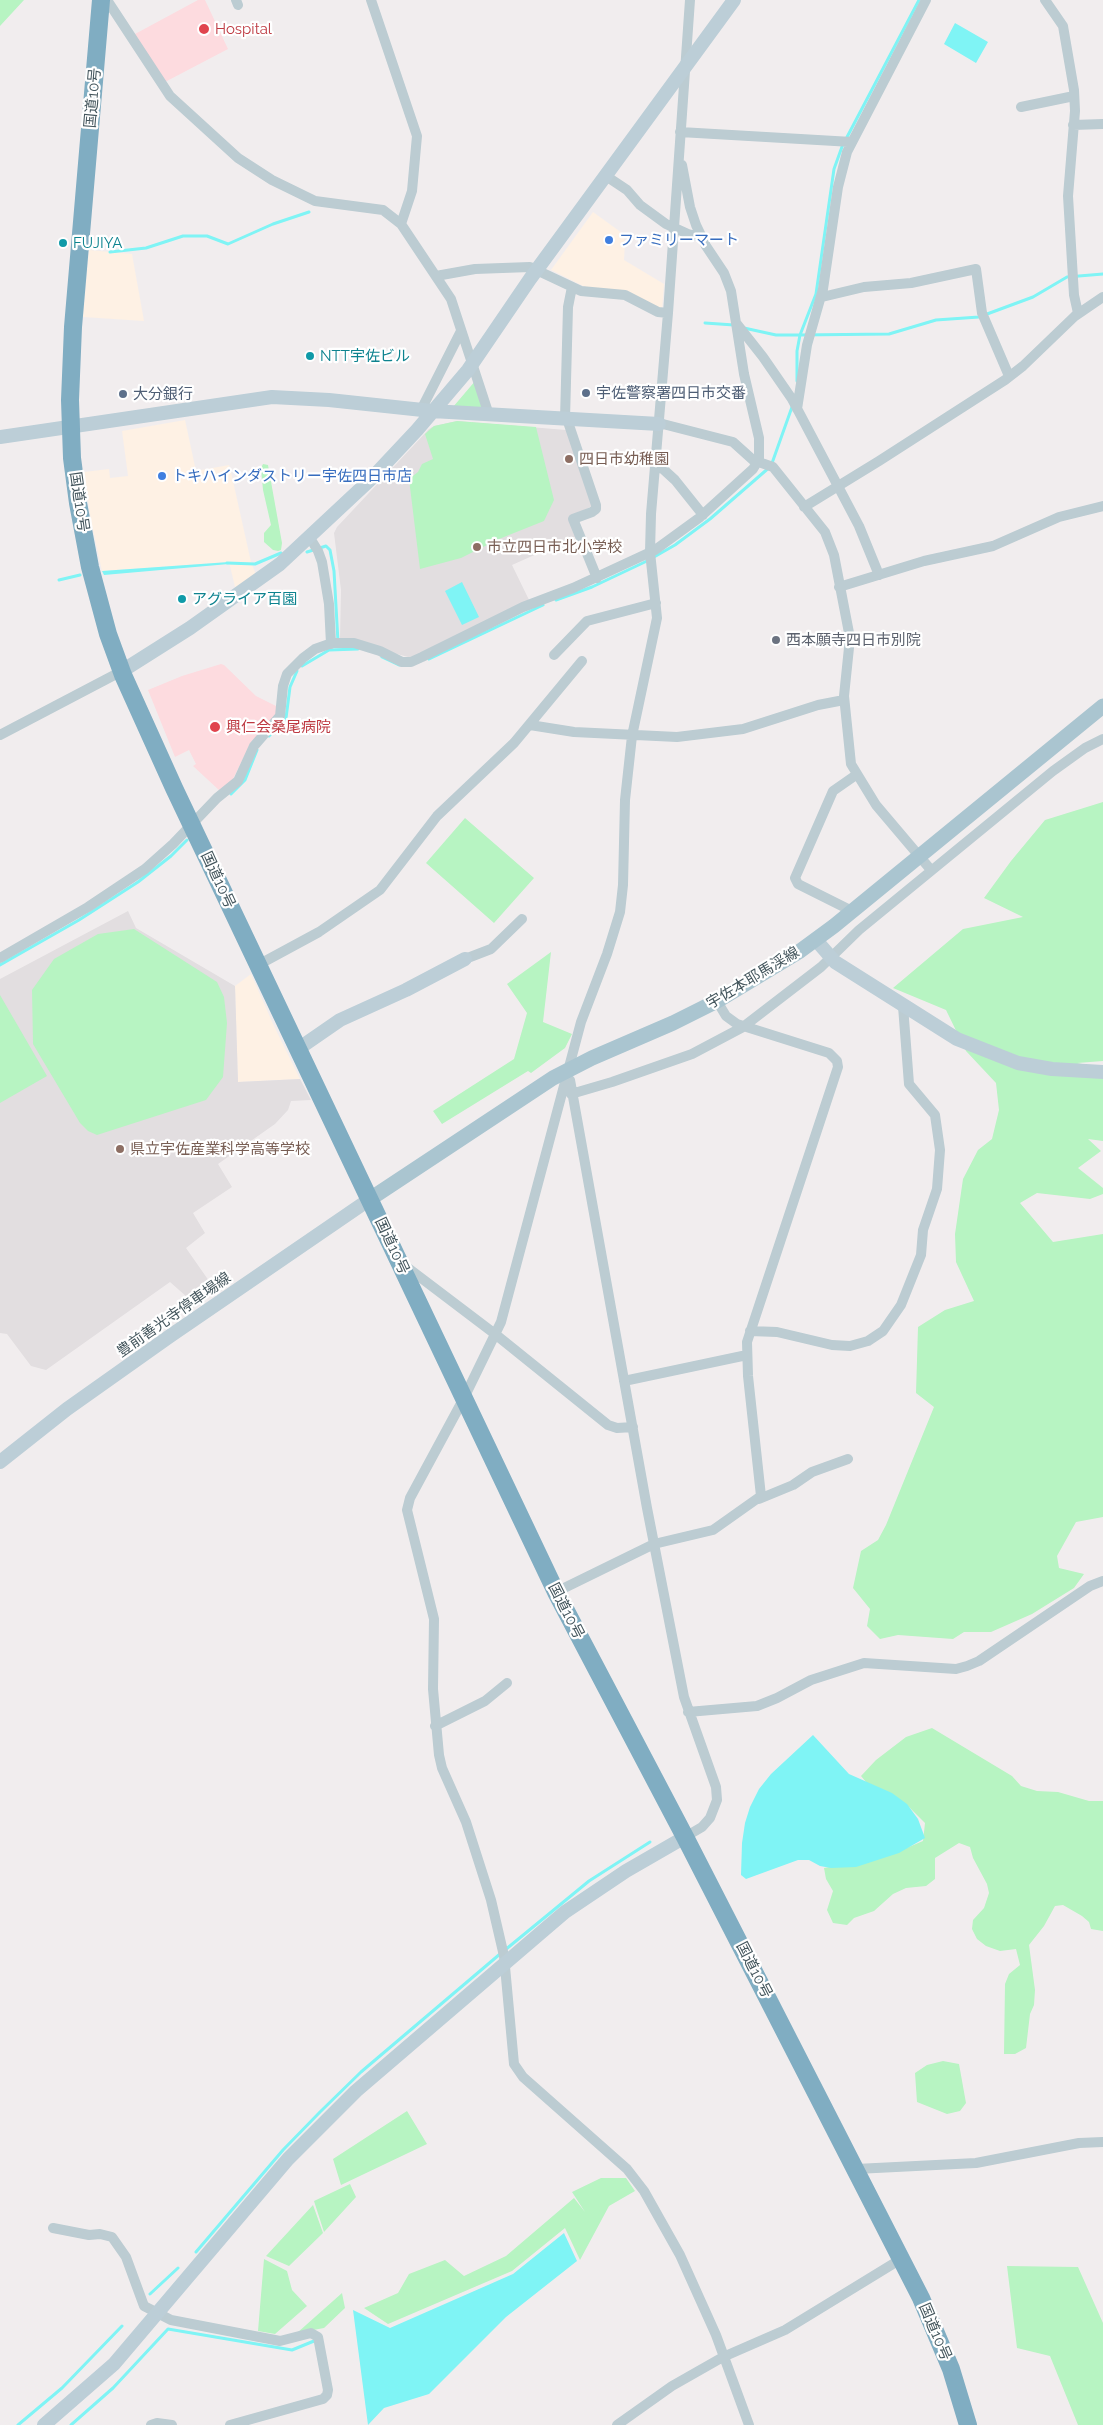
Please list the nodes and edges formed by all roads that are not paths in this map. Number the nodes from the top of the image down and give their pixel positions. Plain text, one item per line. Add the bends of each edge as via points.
1 (101, 0) edge
2 (107, 0) edge
3 (371, 0) edge
4 (690, 0) edge
5 (734, 0) edge
6 (926, 0) edge
7 (1045, 0) edge
8 (684, 69) junction
9 (1074, 96) junction
10 (1021, 107) dead end
11 (1103, 124) edge
12 (1074, 125) junction
13 (680, 132) junction
14 (852, 142) junction
15 (678, 149) junction
16 (606, 176) junction
17 (401, 224) junction
18 (674, 228) junction
19 (702, 237) junction
20 (538, 269) junction
21 (436, 276) junction
22 (572, 287) junction
23 (822, 297) junction
24 (1103, 298) edge
25 (668, 313) junction
26 (1078, 313) junction
27 (736, 323) junction
28 (461, 331) junction
29 (472, 364) junction
30 (1009, 376) junction
31 (797, 409) junction
32 (427, 410) junction
33 (489, 415) junction
34 (566, 419) junction
35 (659, 424) junction
36 (71, 426) junction
37 (0, 437) edge
38 (759, 461) junction
39 (655, 466) junction
40 (838, 487) junction
41 (804, 506) junction
42 (1103, 506) edge
43 (704, 514) junction
44 (310, 538) junction
45 (651, 557) junction
46 (879, 575) junction
47 (596, 578) junction
48 (839, 587) junction
49 (656, 604) junction
50 (331, 644) junction
51 (554, 656) dead end
52 (582, 661) dead end
53 (122, 671) junction
54 (844, 700) junction
55 (1103, 706) edge
56 (530, 725) junction
57 (0, 735) edge
58 (632, 736) junction
59 (1103, 739) edge
60 (856, 775) junction
61 (192, 824) junction
62 (919, 856) junction
63 (931, 870) junction
64 (852, 911) junction
65 (522, 919) dead end
66 (816, 940) junction
67 (0, 958) edge
68 (830, 958) junction
69 (465, 959) joint
70 (258, 965) junction
71 (717, 1002) junction
72 (903, 1006) junction
73 (743, 1027) junction
74 (298, 1048) junction
75 (570, 1069) junction
76 (1103, 1072) edge
77 (571, 1094) junction
78 (370, 1199) junction
79 (399, 1261) junction
80 (750, 1331) junction
81 (495, 1334) junction
82 (747, 1354) junction
83 (624, 1380) junction
84 (464, 1398) junction
85 (633, 1427) junction
86 (848, 1459) dead end
87 (0, 1462) edge
88 (759, 1499) junction
89 (654, 1544) junction
90 (1103, 1581) edge
91 (556, 1592) junction
92 (507, 1683) dead end
93 (688, 1712) junction
94 (435, 1726) junction
95 (685, 1837) junction
96 (503, 1956) junction
97 (1103, 2142) edge
98 (856, 2169) junction
99 (53, 2228) dead end
100 (901, 2259) junction
101 (157, 2314) junction
102 (724, 2357) junction
103 (44, 2425) edge
104 (151, 2425) edge
105 (172, 2425) edge
106 (230, 2425) edge
107 (617, 2425) edge
108 (749, 2425) edge
109 (968, 2425) edge

1 - 36 highway, 国道10号 via 72,336
2 - 17 street via 170,96 238,158 314,201 383,210
3 - 17 street via 417,136 412,191
4 - 8 street
5 - 8 street
6 - 14 street
7 - 9 street via 1063,26
8 - 13 street
8 - 16 street
9 - 10 street
9 - 12 street
11 - 12 street
12 - 26 street via 1068,202
13 - 14 street
13 - 15 street
14 - 23 street via 839,180
15 - 18 street
15 - 19 street via 690,207
16 - 18 street via 627,190 640,206
16 - 20 street
17 - 21 street
18 - 19 street
18 - 25 street
19 - 27 street via 727,278
20 - 21 street via 476,269
20 - 22 street
20 - 29 street
21 - 28 street via 450,299
22 - 25 street via 587,292 625,295 658,312
22 - 34 street via 568,307
23 - 30 street via 864,286 911,283 976,269 982,313
23 - 31 street via 804,356
24 - 26 street
25 - 35 street
26 - 30 street
27 - 31 street via 772,369
27 - 38 street via 759,438
28 - 29 street
28 - 32 street
29 - 32 street
29 - 33 street
30 - 40 street
31 - 40 street
32 - 33 street
32 - 36 street via 272,397
32 - 44 street via 385,465
33 - 34 street
34 - 35 street
34 - 47 street via 596,505 596,510 573,519
35 - 38 street via 730,441 753,460
35 - 39 street
36 - 37 street
36 - 53 highway, 国道10号 via 86,552 108,634
38 - 41 street via 777,470
38 - 43 street
39 - 43 street via 675,480
39 - 45 street
40 - 41 street
40 - 46 street
41 - 48 street via 831,543
42 - 46 street via 1059,517 993,546 924,560
43 - 45 street
44 - 50 street via 322,562
44 - 53 street via 252,585
45 - 47 street
45 - 49 street
46 - 48 street
47 - 50 street via 523,607 411,662 365,646
48 - 54 street via 850,638
49 - 51 street via 587,621
49 - 58 street via 656,631
50 - 61 street via 315,649 292,668 285,680 280,716 254,746 244,773
52 - 56 street
53 - 57 street
53 - 61 highway, 国道10号
54 - 58 street via 736,731 677,737
54 - 60 street via 848,750
55 - 62 main road, 宇佐本耶馬渓線
56 - 58 street
56 - 70 street via 437,816 380,890 319,932
58 - 75 street via 625,800 620,912 581,1022
59 - 63 street via 1067,760
60 - 62 street via 876,805
60 - 64 street via 832,790 795,878 798,884
61 - 67 street via 145,869
61 - 70 highway, 国道10号
62 - 63 street
62 - 64 main road, 宇佐本耶馬渓線
63 - 68 street
64 - 66 main road, 宇佐本耶馬渓線
65 - 69 street via 491,949
66 - 68 street
66 - 71 main road, 宇佐本耶馬渓線
68 - 72 street
68 - 73 street via 804,982
69 - 74 street via 340,1020
70 - 74 highway, 国道10号
71 - 73 street via 726,1016
71 - 75 main road, 宇佐本耶馬渓線
72 - 76 street via 957,1039 996,1056 1035,1066
72 - 80 street via 909,1084 935,1115 940,1150 938,1188 923,1230 921,1255 902,1305 880,1334 850,1346 777,1332
73 - 77 street via 692,1054
73 - 80 street via 829,1052 838,1067
74 - 78 highway, 国道10号
75 - 77 street
75 - 78 main road, 宇佐本耶馬渓線
75 - 81 street via 503,1316
77 - 83 street
78 - 79 highway, 国道10号
78 - 87 street, 豊前善光寺停車場線 via 164,1341
79 - 81 street
79 - 84 highway, 国道10号
80 - 82 street
81 - 84 street
81 - 85 street via 608,1425
82 - 83 street
82 - 88 street via 762,1491
83 - 85 street
84 - 91 highway, 国道10号
84 - 94 street via 410,1498 407,1510 434,1619
85 - 89 street
86 - 88 street via 812,1472 793,1485
88 - 89 street via 713,1530
89 - 91 street
89 - 93 street
90 - 93 street via 1090,1586 967,1666 956,1669 864,1663 811,1680 757,1706
91 - 95 highway, 国道10号
92 - 94 street via 485,1701
93 - 95 street via 717,1794 710,1818
94 - 96 street via 442,1768 466,1822 484,1875
95 - 96 street via 588,1895
95 - 98 highway, 国道10号
96 - 101 street via 338,2108 288,2159
96 - 102 street via 514,2064 523,2077 627,2169 644,2191 680,2255
97 - 98 street via 1078,2143 976,2164
98 - 100 highway, 国道10号
99 - 101 street via 112,2237 126,2257 144,2306
100 - 102 street via 785,2330
100 - 109 highway, 国道10号 via 943,2348
101 - 103 street via 114,2364
101 - 106 street via 171,2320 280,2341 311,2332 318,2337 327,2396
102 - 107 street via 672,2386
102 - 108 street
104 - 105 street

